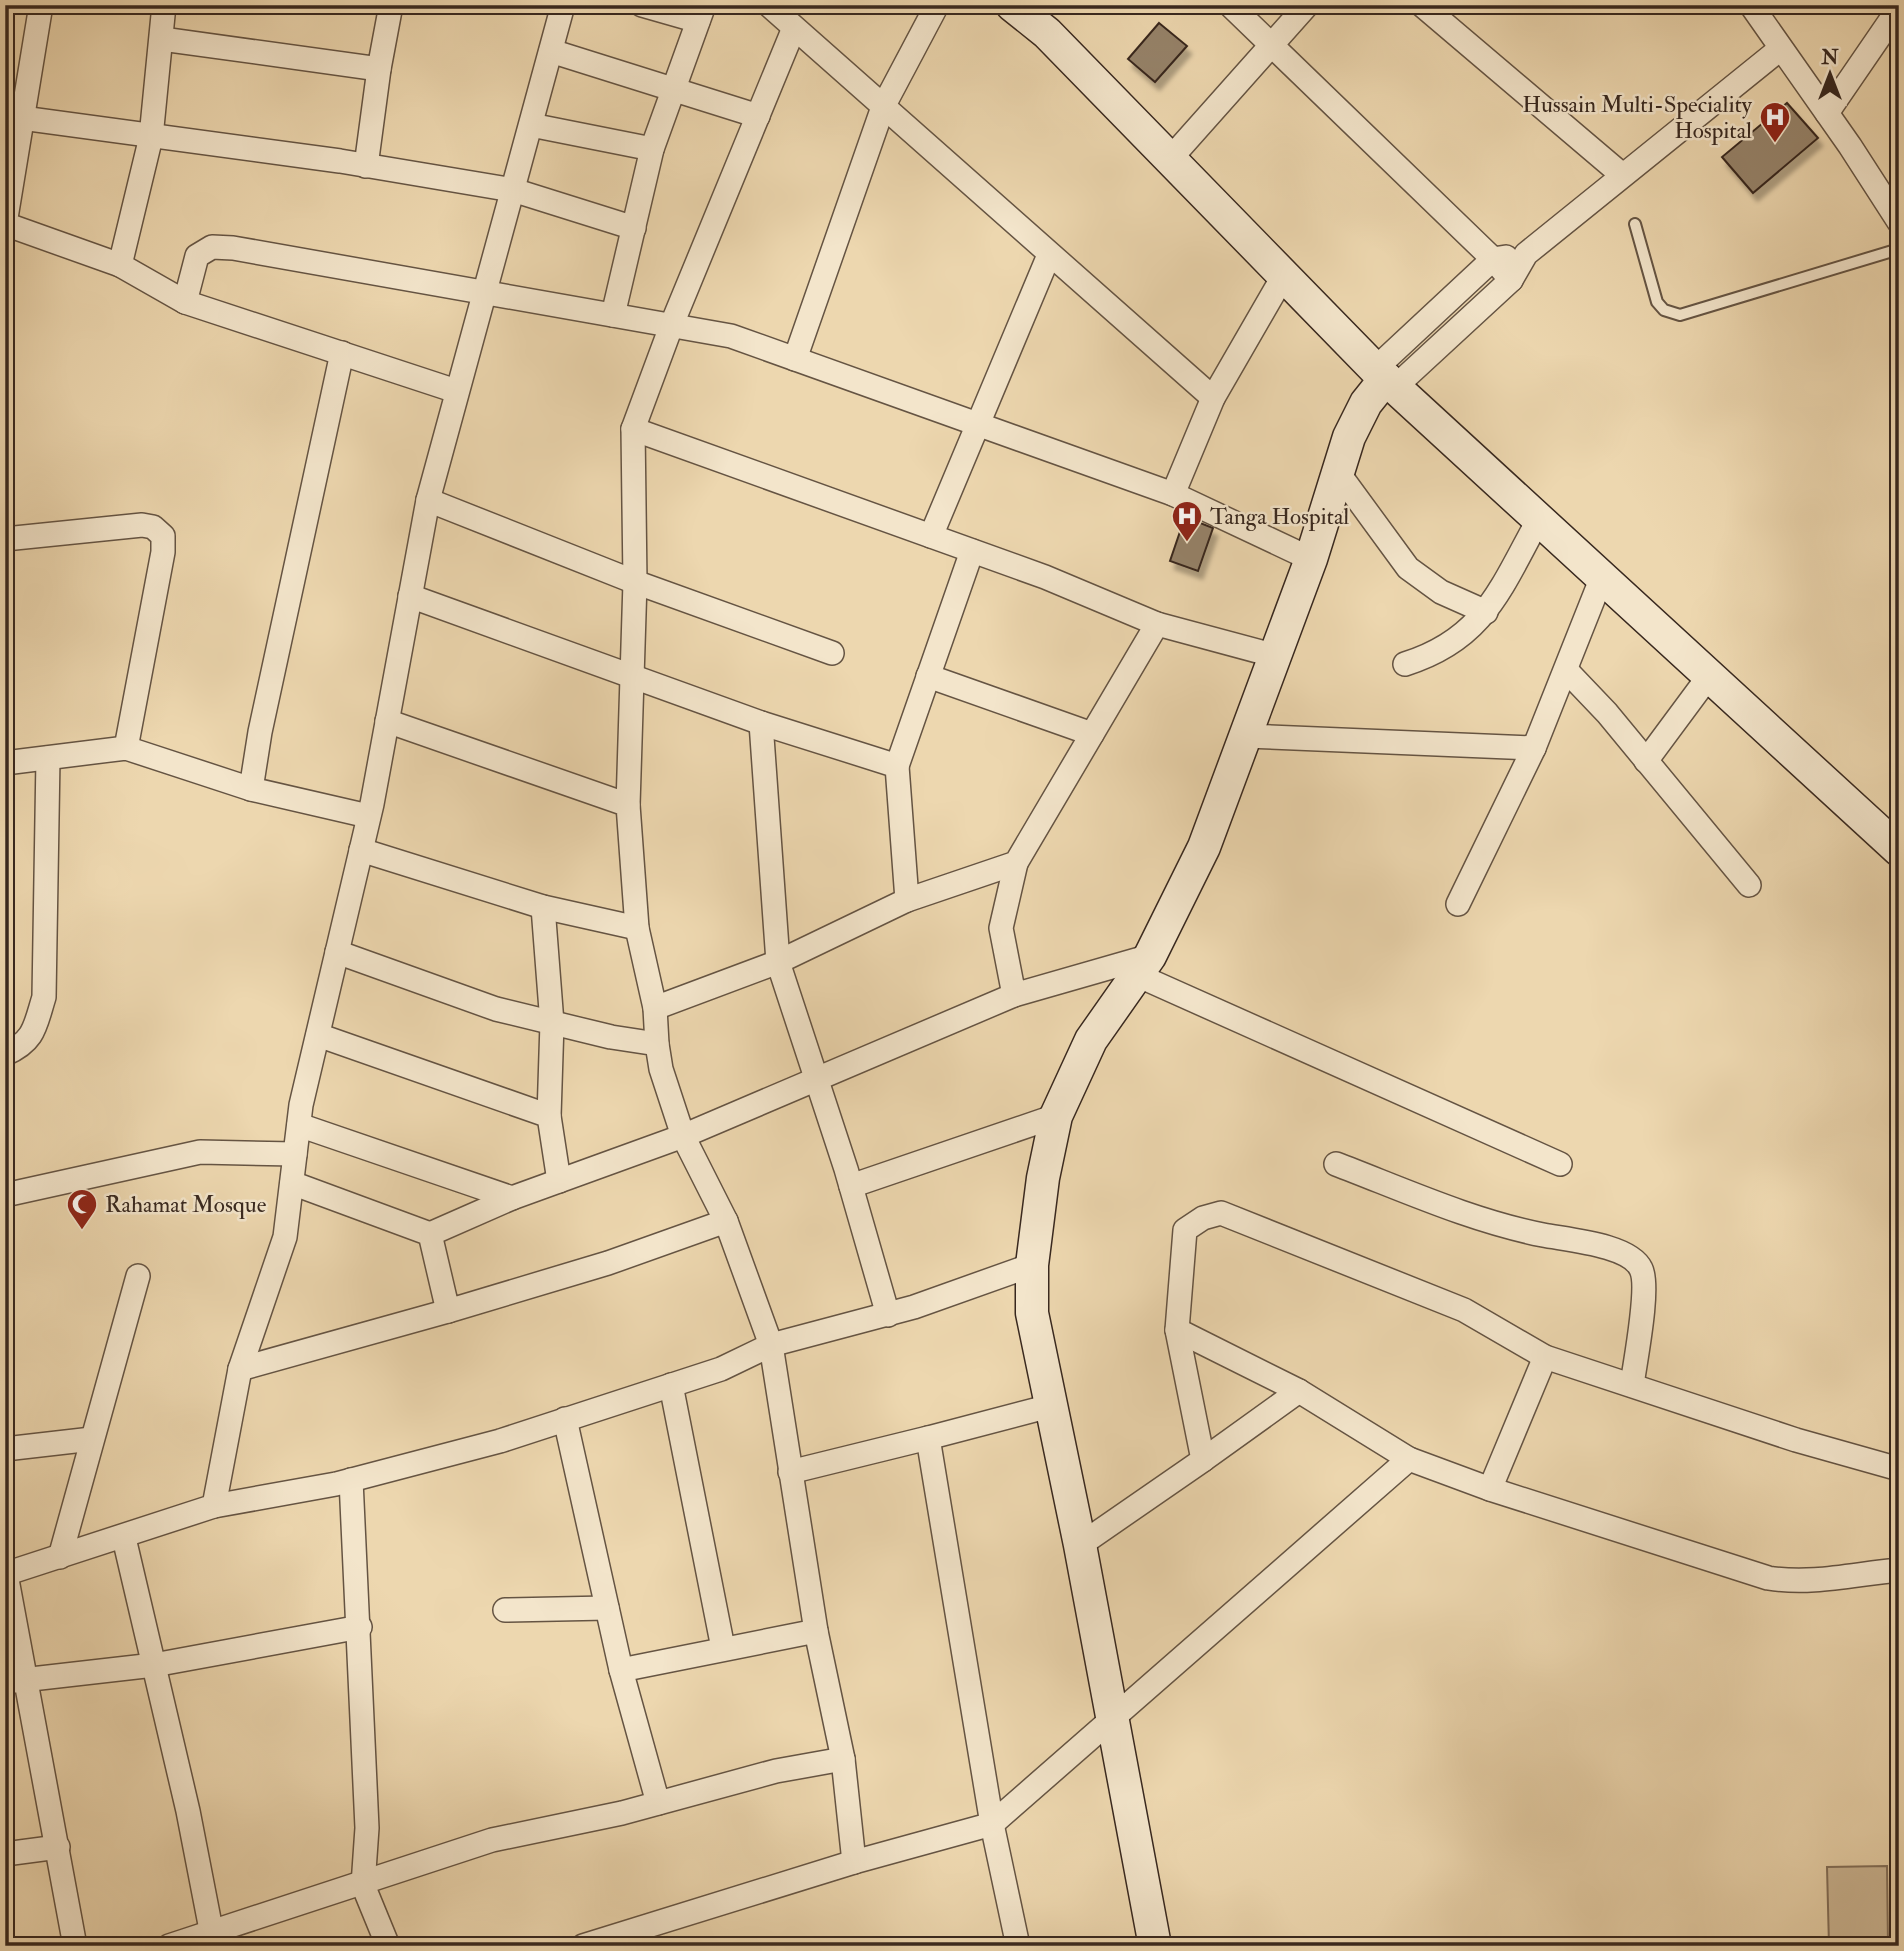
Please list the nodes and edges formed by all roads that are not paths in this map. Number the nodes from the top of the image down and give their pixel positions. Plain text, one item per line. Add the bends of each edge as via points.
1 (41, 5) edge
2 (164, 5) edge
3 (391, 5) edge
4 (564, 5) edge
5 (642, 5) edge
6 (769, 5) edge
7 (937, 5) edge
8 (1012, 5) edge
9 (1230, 5) edge
10 (1307, 5) edge
11 (1422, 5) edge
12 (1751, 5) edge
13 (1899, 8) edge
14 (701, 13) edge
15 (794, 28) junction
16 (162, 39) junction
17 (1272, 45) junction
18 (1780, 49) junction
19 (551, 51) junction
20 (379, 69) junction
21 (674, 88) junction
22 (883, 107) junction
23 (1827, 113) junction
24 (758, 116) junction
25 (22, 118) junction
26 (531, 125) junction
27 (151, 137) junction
28 (652, 149) junction
29 (1170, 159) junction
30 (366, 166) junction
31 (1621, 174) junction
32 (513, 190) junction
33 (1899, 222) edge
34 (5, 224) edge
35 (1634, 224) dead end
36 (634, 228) junction
37 (1899, 249) edge
38 (1526, 254) junction
39 (1049, 255) junction
40 (1493, 259) junction
41 (120, 265) junction
42 (1284, 275) junction
43 (1511, 280) junction
44 (485, 295) junction
45 (184, 302) junction
46 (613, 314) junction
47 (672, 324) junction
48 (342, 353) junction
49 (795, 359) junction
50 (1386, 378) junction
51 (456, 391) junction
52 (1213, 398) junction
53 (980, 425) junction
54 (633, 429) junction
55 (1337, 471) junction
56 (1173, 494) junction
57 (428, 500) junction
58 (1539, 519) junction
59 (931, 536) junction
60 (5, 539) edge
61 (972, 551) junction
62 (1311, 559) junction
63 (1602, 578) junction
64 (635, 582) junction
65 (410, 596) junction
66 (1486, 611) junction
67 (1157, 624) junction
68 (832, 653) dead end
69 (1276, 656) junction
70 (1405, 664) dead end
71 (1566, 670) junction
72 (928, 676) junction
73 (1709, 676) junction
74 (634, 677) junction
75 (387, 721) junction
76 (761, 723) junction
77 (1092, 734) junction
78 (1246, 736) junction
79 (126, 748) junction
80 (1534, 748) junction
81 (48, 758) junction
82 (1646, 761) junction
83 (5, 763) edge
84 (897, 766) junction
85 (251, 789) junction
86 (628, 805) junction
87 (369, 816) junction
88 (361, 850) junction
89 (1899, 850) edge
90 (1016, 863) junction
91 (1749, 885) dead end
92 (907, 900) junction
93 (1458, 904) dead end
94 (543, 907) junction
95 (637, 928) junction
96 (337, 951) junction
97 (778, 962) junction
98 (1144, 965) junction
99 (1014, 995) junction
100 (655, 1008) junction
101 (552, 1023) junction
102 (318, 1035) junction
103 (657, 1044) junction
104 (5, 1054) edge
105 (817, 1079) junction
106 (549, 1116) junction
107 (1056, 1116) junction
108 (299, 1125) junction
109 (683, 1136) junction
110 (296, 1154) junction
111 (1336, 1164) dead end
112 (1560, 1164) dead end
113 (559, 1181) junction
114 (292, 1183) junction
115 (851, 1186) junction
116 (5, 1195) edge
117 (512, 1198) junction
118 (726, 1221) junction
119 (430, 1234) junction
120 (1032, 1265) junction
121 (138, 1276) dead end
122 (448, 1311) junction
123 (888, 1315) junction
124 (1177, 1330) junction
125 (771, 1345) junction
126 (1545, 1357) junction
127 (240, 1368) junction
128 (671, 1385) junction
129 (1632, 1385) junction
130 (1299, 1391) junction
131 (1050, 1406) junction
132 (565, 1419) junction
133 (928, 1438) junction
134 (92, 1439) junction
135 (5, 1449) edge
136 (1409, 1459) junction
137 (1203, 1460) junction
138 (1899, 1469) edge
139 (790, 1472) junction
140 (351, 1480) junction
141 (1490, 1489) junction
142 (214, 1506) junction
143 (124, 1538) junction
144 (1080, 1545) junction
145 (60, 1557) junction
146 (1899, 1570) edge
147 (6, 1574) edge
148 (607, 1608) junction
149 (505, 1610) dead end
150 (360, 1627) junction
151 (816, 1630) junction
152 (723, 1648) junction
153 (154, 1665) junction
154 (621, 1670) junction
155 (16, 1682) edge
156 (1114, 1720) junction
157 (843, 1759) junction
158 (658, 1803) junction
159 (992, 1824) junction
160 (58, 1847) junction
161 (5, 1854) edge
162 (855, 1862) junction
163 (363, 1885) junction
164 (213, 1939) edge
165 (628, 1939) edge
166 (75, 1946) edge
167 (169, 1946) edge
168 (388, 1946) edge
169 (583, 1946) edge
170 (1018, 1946) edge
171 (1155, 1946) edge

1 - 25 street
2 - 16 street
3 - 20 street
4 - 19 street
5 - 14 street
6 - 15 street
7 - 22 street
8 - 29 street via 1047,33
9 - 17 street
10 - 17 street
11 - 31 street
12 - 18 street
13 - 23 street
14 - 21 street
15 - 22 street
15 - 24 street
16 - 20 street
16 - 27 street
17 - 29 street
17 - 40 street
18 - 23 street
18 - 31 street
19 - 21 street
19 - 26 street
20 - 30 street
21 - 24 street
21 - 28 street
22 - 39 street
22 - 49 street
23 - 33 street
24 - 47 street
25 - 27 street
25 - 34 street
26 - 28 street
26 - 32 street
27 - 30 street
27 - 41 street
28 - 36 street
29 - 42 street
30 - 32 street
31 - 38 street
32 - 36 street
32 - 44 street
34 - 41 street
35 - 37 lane via 1657,302 1664,310 1680,315
36 - 46 street
38 - 40 street
38 - 43 street
39 - 52 street
39 - 53 street
40 - 43 street
40 - 50 street
41 - 45 street
42 - 50 street
42 - 52 street
43 - 50 street
44 - 45 street via 212,247 197,256
44 - 46 street
44 - 51 street
45 - 48 street
46 - 47 street
47 - 49 street via 731,336
47 - 54 street
48 - 51 street
48 - 85 street
49 - 53 street
50 - 55 street via 1367,403
50 - 58 street
51 - 57 street
52 - 56 street
53 - 56 street
53 - 59 street
54 - 59 street
54 - 64 street
55 - 62 street
55 - 66 street via 1408,568 1441,592
56 - 62 street
57 - 64 street
57 - 65 street
58 - 63 street
58 - 66 street
59 - 61 street
60 - 79 street via 142,525 163,536
61 - 67 street
61 - 72 street
62 - 69 street
63 - 71 street
63 - 73 street
64 - 68 street
64 - 74 street
65 - 74 street
65 - 75 street
66 - 70 street via 1453,644
67 - 69 street
67 - 77 street
69 - 78 street
71 - 80 street
71 - 82 street
72 - 77 street
72 - 84 street
73 - 82 street
73 - 89 street
74 - 76 street
74 - 86 street
75 - 86 street
75 - 87 street
76 - 84 street
76 - 97 street
77 - 90 street
78 - 80 street
78 - 98 street via 1204,847
79 - 81 street
79 - 85 street
80 - 93 street
81 - 83 street
81 - 104 street via 44,997 33,1034 21,1047
82 - 91 street
84 - 92 street
85 - 87 street
86 - 95 street
87 - 88 street
88 - 94 street
88 - 96 street
90 - 92 street
90 - 99 street via 1001,928
92 - 97 street
94 - 95 street
94 - 101 street
95 - 100 street
96 - 101 street via 496,1009
96 - 102 street
97 - 100 street
97 - 105 street
98 - 99 street
98 - 107 street via 1091,1040
98 - 112 street
99 - 105 street
100 - 103 street
101 - 103 street
101 - 106 street
102 - 106 street
102 - 108 street
103 - 109 street
105 - 109 street
105 - 115 street
106 - 113 street
107 - 115 street
107 - 120 street
108 - 110 street
108 - 117 street
109 - 113 street
109 - 118 street
110 - 114 street
110 - 116 street via 200,1152
111 - 129 street via 1479,1219 1634,1258 1643,1271 1644,1293
113 - 117 street
114 - 119 street
114 - 127 street via 285,1237
115 - 123 street
117 - 119 street
118 - 122 street via 608,1263
118 - 125 street
119 - 122 street
120 - 123 street
120 - 131 street via 1032,1313
121 - 134 street
122 - 127 street
123 - 125 street
124 - 126 street via 1185,1230 1221,1213 1464,1310
124 - 130 street
124 - 137 street
125 - 128 street
125 - 139 street
126 - 129 street
126 - 141 street
127 - 142 street
128 - 132 street
128 - 152 street
129 - 138 street
130 - 136 street
130 - 137 street
131 - 133 street
131 - 144 street
132 - 140 street
132 - 148 street
133 - 139 street
133 - 159 street
134 - 135 street
134 - 145 street
136 - 141 street
136 - 156 street
137 - 144 street
139 - 151 street
140 - 142 street
140 - 150 street
141 - 146 street via 1768,1578 1818,1581
142 - 143 street
143 - 145 street
143 - 153 street
144 - 156 street
145 - 147 street
147 - 155 street
148 - 149 street
148 - 154 street
150 - 153 street
150 - 163 street via 367,1828
151 - 152 street
151 - 157 street
152 - 154 street
153 - 155 street
153 - 164 street
154 - 158 street
155 - 160 street
156 - 159 street
156 - 171 street
157 - 158 street
157 - 162 street
158 - 163 street via 492,1840
159 - 162 street
159 - 170 street
160 - 161 street
160 - 166 street
162 - 165 street
163 - 164 street
163 - 168 street
164 - 167 street
165 - 169 street

